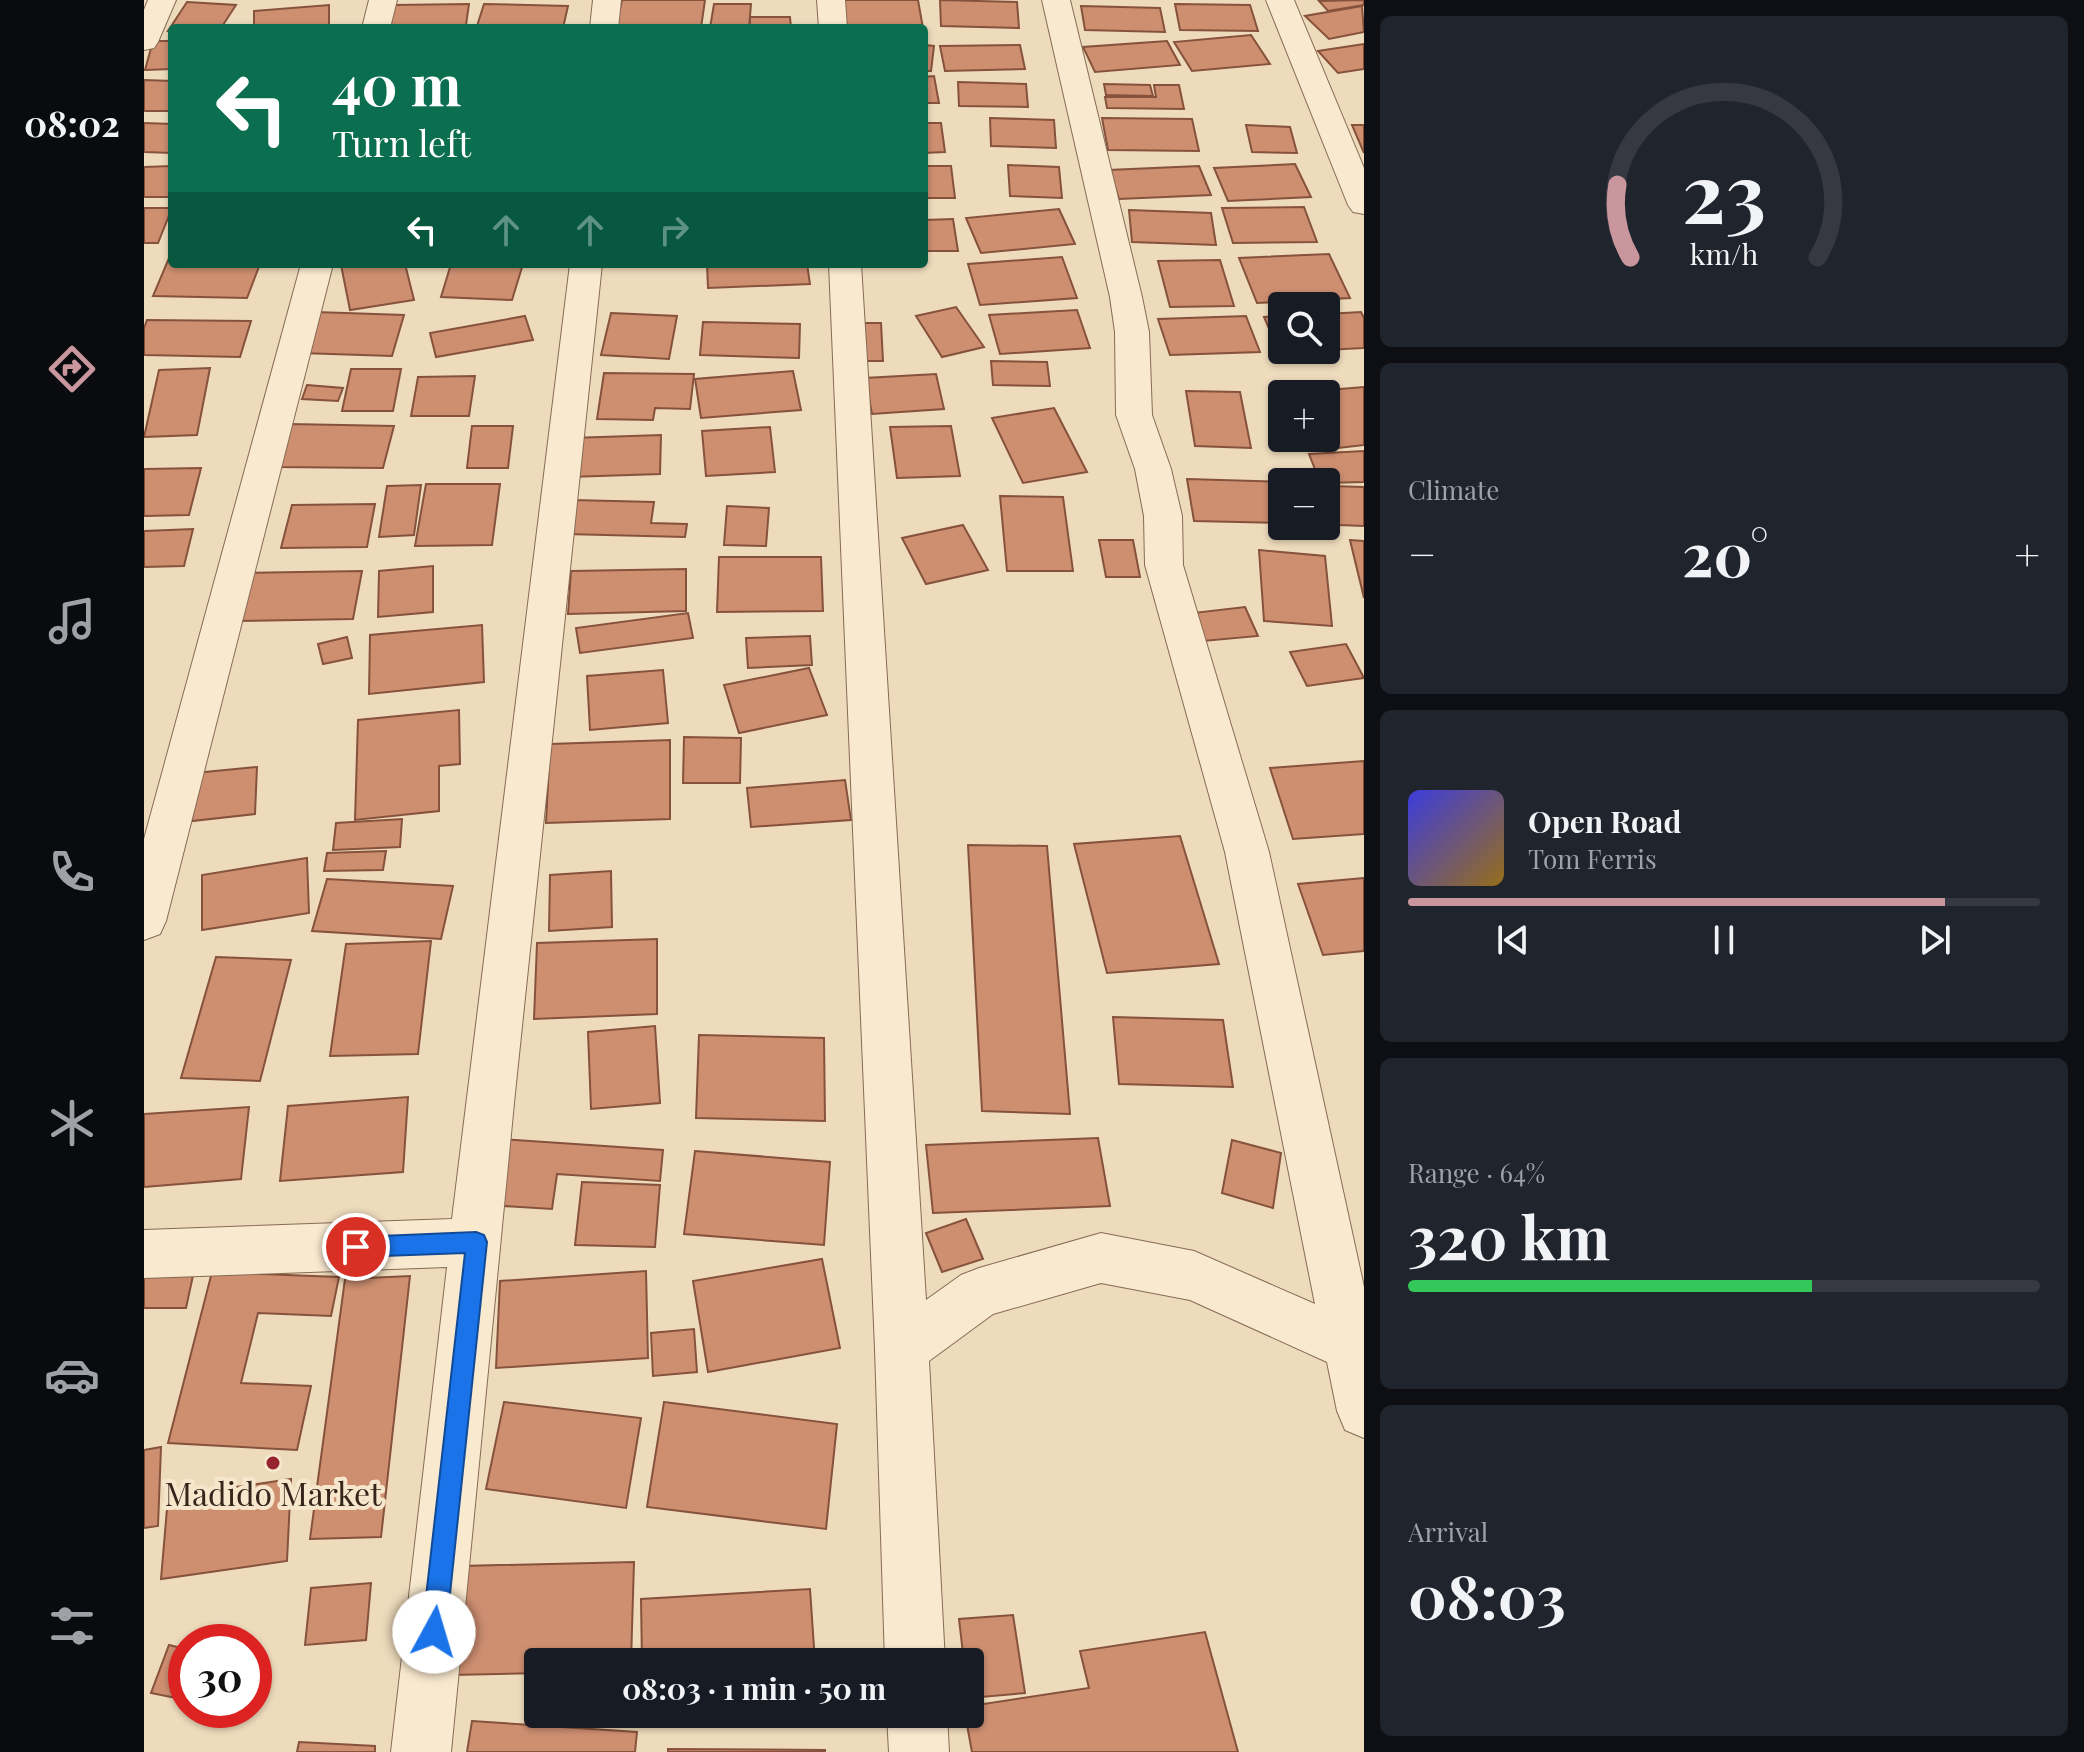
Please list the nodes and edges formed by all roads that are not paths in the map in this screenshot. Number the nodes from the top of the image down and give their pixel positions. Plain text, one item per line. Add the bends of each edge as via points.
1 (162, 0) edge
2 (383, 0) edge
3 (607, 0) edge
4 (831, 0) edge
5 (1056, 0) edge
6 (1280, 0) edge
7 (377, 24) edge
8 (604, 24) edge
9 (833, 24) edge
10 (144, 42) edge
11 (1364, 205) edge
12 (316, 268) edge
13 (586, 268) edge
14 (845, 268) edge
15 (144, 921) edge
16 (476, 1242) junction
17 (144, 1254) edge
18 (1351, 1346) junction
19 (902, 1349) junction
20 (1364, 1411) edge
21 (914, 1648) edge
22 (918, 1728) edge
23 (421, 1752) edge
24 (919, 1752) edge

1 - 10 street
2 - 7 street
3 - 8 street
4 - 9 street
5 - 18 street via 1126,297 1134,415 1163,516 1164,565 1247,852
6 - 11 street
12 - 15 street
13 - 16 street
14 - 19 street
16 - 17 street
16 - 23 street
18 - 19 street via 1194,1276 1101,1258 979,1293
18 - 20 street
19 - 21 street
22 - 24 street

